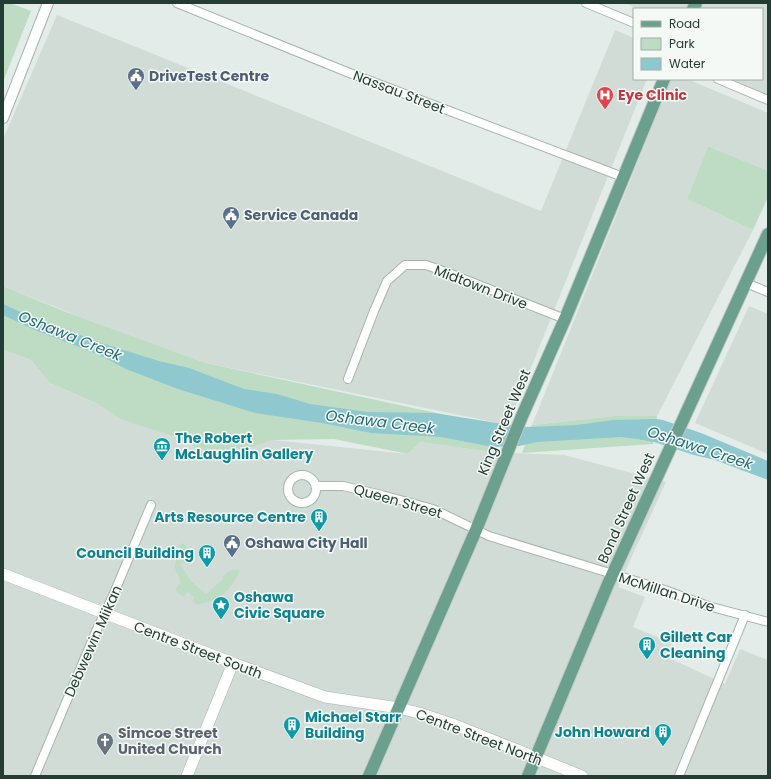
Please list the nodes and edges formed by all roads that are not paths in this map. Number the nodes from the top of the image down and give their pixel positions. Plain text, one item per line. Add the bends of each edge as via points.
1 (48, 3) edge
2 (177, 3) edge
3 (586, 3) edge
4 (633, 23) edge
5 (664, 80) edge
6 (720, 80) edge
7 (768, 100) edge
8 (3, 118) edge
9 (623, 177) junction
10 (768, 234) edge
11 (746, 283) junction
12 (768, 292) edge
13 (565, 319) junction
14 (348, 379) dead end
15 (316, 486) dead end
16 (151, 505) dead end
17 (476, 530) junction
18 (3, 574) edge
19 (613, 574) junction
20 (103, 614) junction
21 (745, 615) junction
22 (768, 622) edge
23 (233, 663) junction
24 (399, 708) junction
25 (535, 758) junction
26 (35, 776) edge
27 (186, 776) edge
28 (369, 776) edge
29 (528, 776) edge
30 (582, 776) edge
31 (679, 776) edge

1 - 8 street
2 - 9 street, Nassau Street via 347,72
3 - 4 street
5 - 9 main road, King Street West
6 - 7 street
9 - 13 main road, King Street West
10 - 11 main road, Bond Street West
11 - 12 street
11 - 19 main road, Bond Street West
13 - 14 street, Midtown Drive via 426,265 405,265 387,281
13 - 17 main road, King Street West via 506,453
15 - 17 street, Queen Street via 343,486 433,509
16 - 20 street, Debwewin Miikan
17 - 19 street, McMillan Drive
17 - 24 main road, King Street West
18 - 20 main road, Centre Street South
19 - 21 street, McMillan Drive via 708,606
19 - 25 main road, Bond Street West
20 - 23 main road, Centre Street South
20 - 26 street, Debwewin Miikan
21 - 22 street, McMillan Drive
21 - 31 street
23 - 24 main road, Centre Street South via 326,697
23 - 27 main road
24 - 25 main road, Centre Street North via 455,725
24 - 28 main road, King Street West
25 - 29 main road, Bond Street West
25 - 30 main road, Centre Street North

